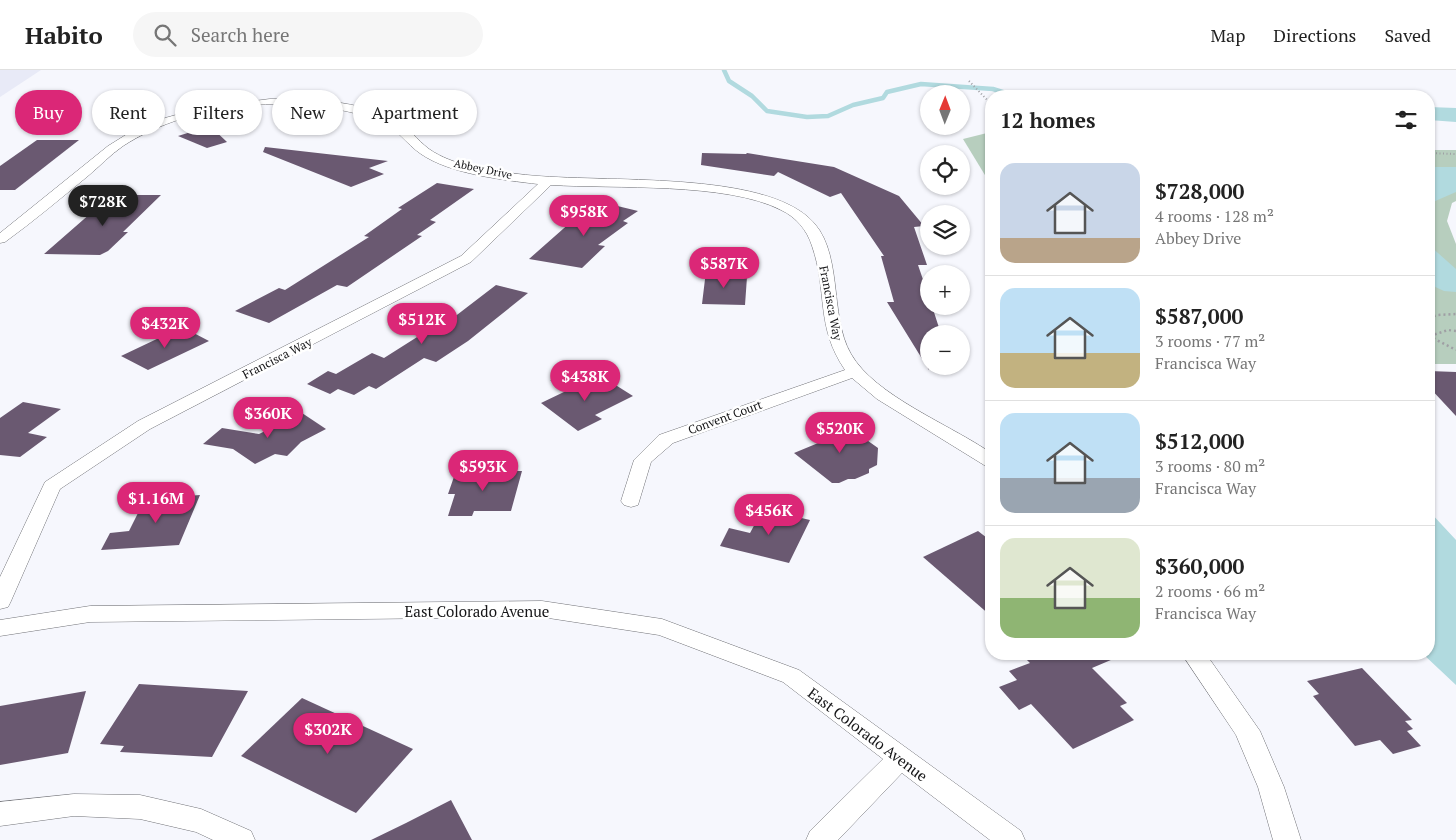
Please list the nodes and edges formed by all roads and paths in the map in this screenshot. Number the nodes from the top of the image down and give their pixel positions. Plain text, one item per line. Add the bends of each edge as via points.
1 (969, 81) dead end
2 (985, 99) edge
3 (1435, 153) edge
4 (1456, 154) edge
5 (548, 181) junction
6 (723, 190) joint
7 (0, 239) edge
8 (1456, 314) edge
9 (1435, 316) edge
10 (1456, 331) edge
11 (1435, 334) edge
12 (1435, 339) edge
13 (1456, 350) edge
14 (855, 372) junction
15 (985, 457) edge
16 (631, 501) dead end
17 (0, 601) edge
18 (0, 628) edge
19 (1198, 660) edge
20 (901, 758) junction
21 (0, 814) edge
22 (241, 840) edge
23 (820, 840) edge
24 (1011, 840) edge
25 (1287, 840) edge

1 - 2 path
3 - 4 path
5 - 6 street, Abbey Drive
5 - 7 street, Abbey Drive via 468,168 429,155 387,119 336,105 246,104 200,111 155,125 118,144 29,219
5 - 17 street, Francisca Way via 466,259 144,425 52,486
6 - 14 street, Francisca Way via 772,199 805,220 821,251 836,336 843,355
8 - 9 path
10 - 11 path
12 - 13 path
14 - 15 street, Francisca Way via 882,394
14 - 16 street, Convent Court via 666,440 643,460
18 - 20 street, East Colorado Avenue via 90,614 542,609 662,627 791,676
19 - 25 street via 1247,731 1271,788
20 - 23 street
20 - 24 street, East Colorado Avenue
21 - 22 street via 74,805 140,807 201,822

